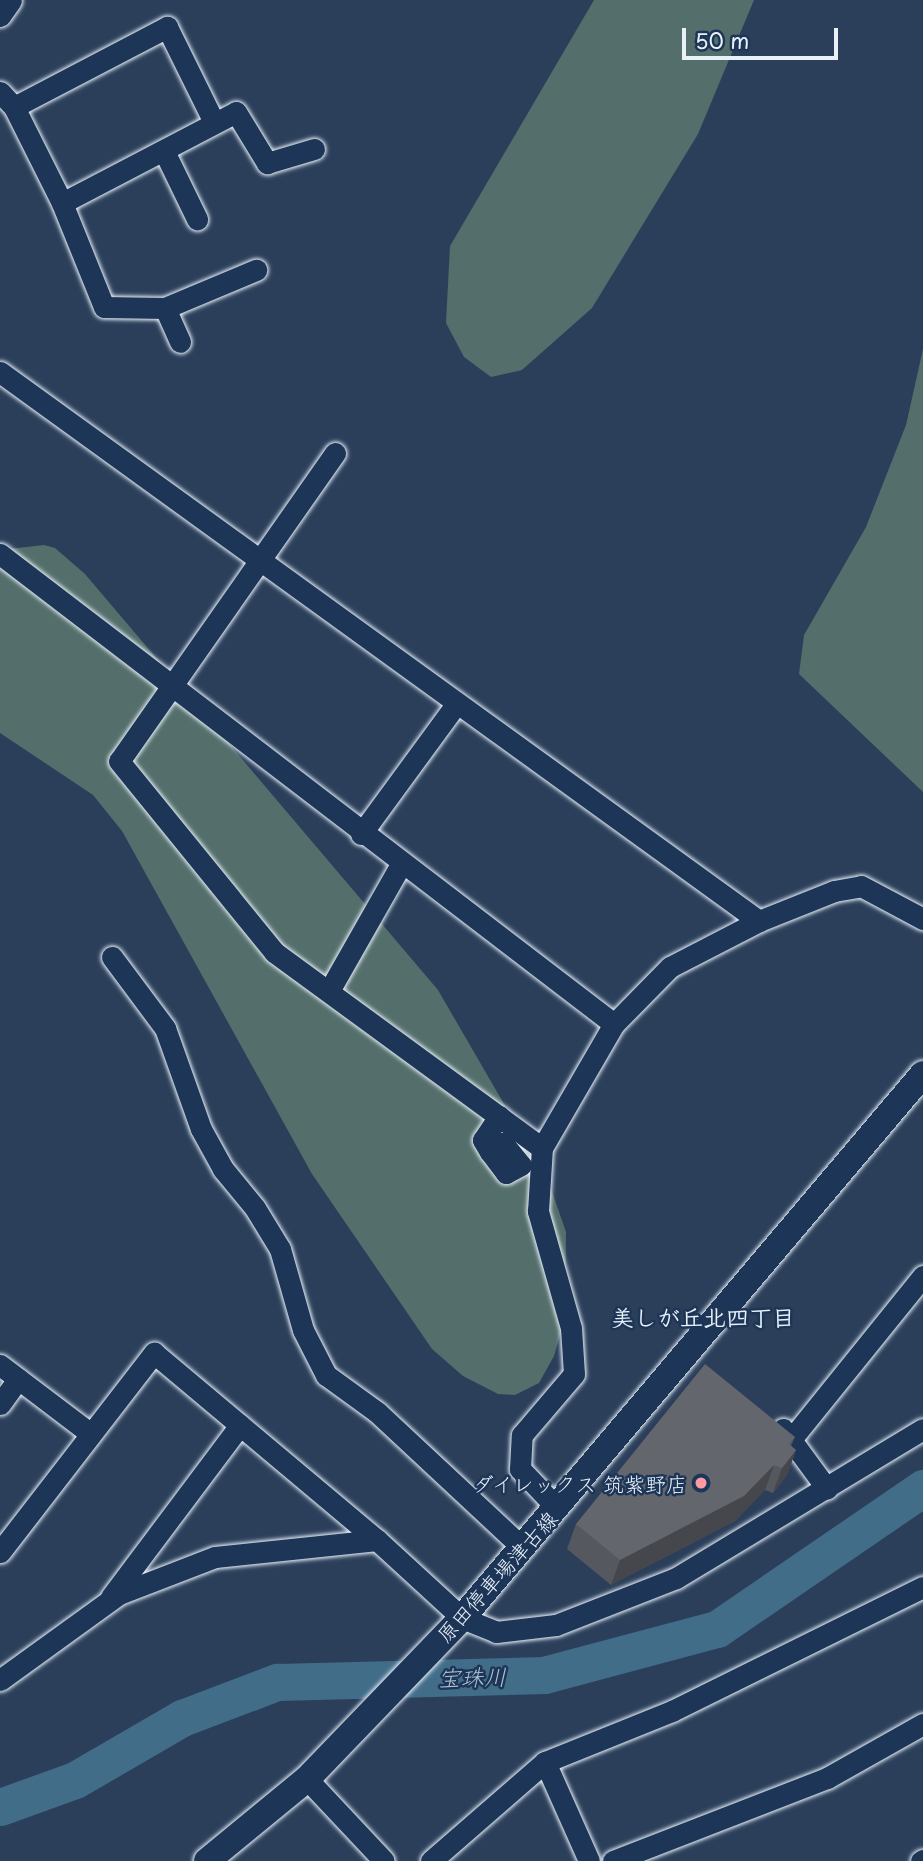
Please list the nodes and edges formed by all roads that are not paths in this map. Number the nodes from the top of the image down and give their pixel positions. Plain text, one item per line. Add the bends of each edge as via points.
1 (11, 0) edge
2 (0, 16) edge
3 (7, 99) edge
4 (214, 122) junction
5 (314, 149) dead end
6 (164, 151) junction
7 (62, 203) junction
8 (197, 219) dead end
9 (256, 270) dead end
10 (165, 308) junction
11 (180, 342) dead end
12 (0, 372) edge
13 (335, 453) dead end
14 (0, 555) edge
15 (261, 562) junction
16 (172, 685) junction
17 (456, 704) junction
18 (361, 834) junction
19 (401, 864) junction
20 (923, 919) edge
21 (759, 921) junction
22 (112, 957) dead end
23 (330, 991) junction
24 (614, 1024) junction
25 (920, 1082) edge
26 (499, 1116) junction
27 (542, 1148) junction
28 (490, 1152) dead end
29 (923, 1276) edge
30 (687, 1353) junction
31 (0, 1365) edge
32 (708, 1370) edge
33 (18, 1379) junction
34 (0, 1404) edge
35 (761, 1412) edge
36 (240, 1425) junction
37 (923, 1429) edge
38 (90, 1434) junction
39 (793, 1437) junction
40 (827, 1489) junction
41 (557, 1508) junction
42 (377, 1540) junction
43 (522, 1548) junction
44 (0, 1552) edge
45 (923, 1587) edge
46 (108, 1602) junction
47 (455, 1625) junction
48 (0, 1680) edge
49 (923, 1724) edge
50 (545, 1762) junction
51 (307, 1779) junction
52 (207, 1861) edge
53 (384, 1861) edge
54 (431, 1861) edge
55 (589, 1861) edge
56 (613, 1861) edge

1 - 2 street
3 - 4 street via 167,27
3 - 7 street
4 - 5 street via 236,112 267,163
4 - 6 street
6 - 7 street
6 - 8 street
7 - 10 street via 104,307
9 - 10 street
10 - 11 street
12 - 15 street
13 - 15 street
14 - 16 street
15 - 16 street
15 - 17 street
16 - 18 street
16 - 23 street via 119,761 274,952
17 - 18 street
17 - 21 street
18 - 19 street
19 - 23 street
19 - 24 street
20 - 21 street via 861,886 834,891
21 - 24 street via 670,967
22 - 43 street via 140,988 165,1028 201,1129 279,1250 315,1359 326,1375 377,1412
23 - 26 street
24 - 27 street
25 - 30 main road, 原田停車場津古線
26 - 27 street
26 - 28 street via 483,1140
27 - 41 street via 538,1211 571,1328 574,1374 522,1435 520,1469
29 - 39 street
30 - 32 street
30 - 41 main road, 原田停車場津古線
31 - 33 street
33 - 34 street
33 - 38 street
35 - 39 street
36 - 38 street via 154,1353
36 - 42 street
36 - 46 street
37 - 40 street
38 - 44 street
39 - 40 street
40 - 47 street via 676,1578 556,1625 496,1632
41 - 43 main road, 原田停車場津古線
42 - 46 street via 215,1558
42 - 47 street
43 - 47 main road, 原田停車場津古線
45 - 50 street via 672,1711
46 - 48 street
47 - 51 main road, 原田停車場津古線
49 - 56 street via 827,1778
50 - 54 street
50 - 55 street
51 - 52 main road, 原田停車場津古線
51 - 53 street

